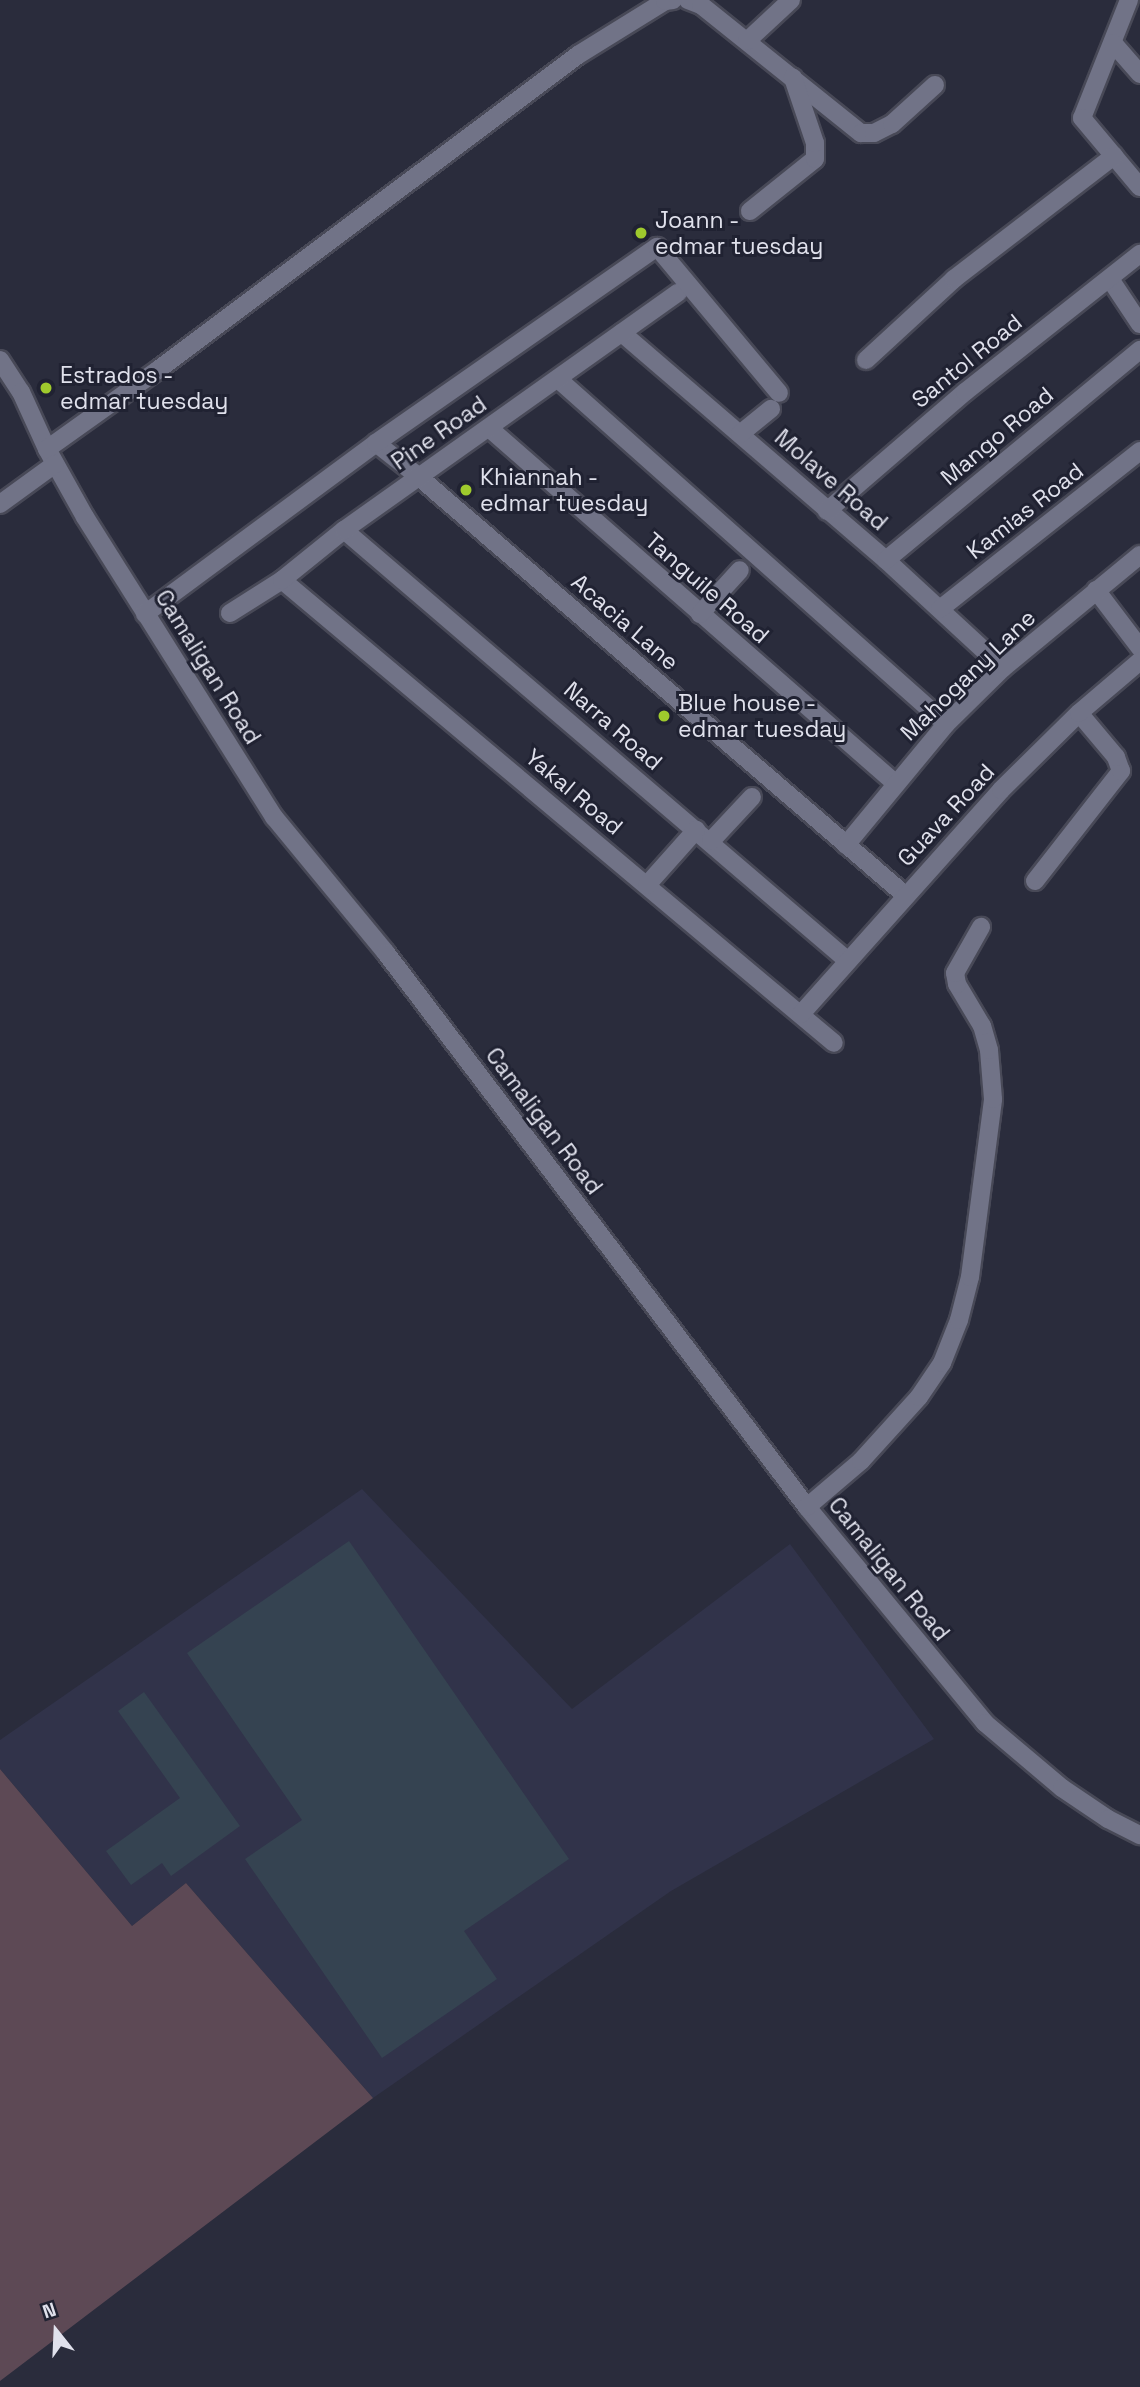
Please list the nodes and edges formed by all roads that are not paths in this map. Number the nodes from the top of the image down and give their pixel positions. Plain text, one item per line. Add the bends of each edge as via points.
1 (666, 0) edge
2 (673, 0) edge
3 (688, 0) edge
4 (791, 0) edge
5 (1129, 0) edge
6 (747, 41) junction
7 (1113, 43) junction
8 (1140, 74) edge
9 (793, 78) junction
10 (935, 85) dead end
11 (1114, 156) junction
12 (1140, 187) edge
13 (750, 211) dead end
14 (1140, 254) edge
15 (1110, 279) junction
16 (678, 293) dead end
17 (1140, 324) edge
18 (622, 333) junction
19 (1140, 350) edge
20 (0, 360) edge
21 (866, 360) dead end
22 (558, 379) junction
23 (489, 428) junction
24 (740, 434) junction
25 (376, 443) junction
26 (1140, 451) edge
27 (51, 457) junction
28 (419, 477) junction
29 (0, 504) edge
30 (827, 510) junction
31 (344, 530) junction
32 (1140, 555) edge
33 (886, 560) junction
34 (740, 570) dead end
35 (282, 580) junction
36 (1096, 590) junction
37 (940, 609) junction
38 (230, 613) dead end
39 (145, 614) junction
40 (700, 614) junction
41 (1140, 648) edge
42 (1140, 661) edge
43 (1003, 668) junction
44 (1079, 713) junction
45 (946, 724) junction
46 (895, 783) junction
47 (752, 797) dead end
48 (704, 835) junction
49 (846, 845) junction
50 (1035, 881) dead end
51 (647, 885) junction
52 (905, 895) junction
53 (981, 926) dead end
54 (848, 961) junction
55 (801, 1014) junction
56 (834, 1043) dead end
57 (807, 1507) junction
58 (1140, 1835) edge

1 - 2 street
1 - 27 street via 578,55 170,361
3 - 6 street
4 - 6 street
5 - 7 street
6 - 9 street
7 - 8 street
7 - 11 street via 1083,118
9 - 10 street via 862,133 892,124
9 - 13 street via 815,144 815,159
11 - 12 street
11 - 21 street via 954,279
14 - 15 street, Santol Road
15 - 17 street
15 - 30 street, Santol Road via 965,392
16 - 18 street, Pine Road
18 - 22 street, Pine Road
18 - 24 street, Molave Road
19 - 33 street, Mango Road
20 - 27 street, Camaligan Road via 21,392
22 - 23 street, Pine Road
22 - 45 street
23 - 28 street, Pine Road
23 - 40 street, Tanguile Road
24 - 25 street via 775,401 657,247
24 - 30 street, Molave Road
25 - 28 street, Acacia Lane
25 - 39 street
26 - 37 street, Kamias Road
27 - 29 street
27 - 39 street, Camaligan Road
28 - 31 street, Pine Road
28 - 49 street, Acacia Lane
30 - 33 street, Molave Road
31 - 35 street, Pine Road
31 - 48 street, Narra Road
32 - 36 street, Mahogany Lane
33 - 37 street, Molave Road
34 - 40 street
35 - 38 street, Pine Road
35 - 51 street, Yakal Road
36 - 41 street
36 - 43 street, Mahogany Lane
37 - 43 street, Molave Road
39 - 57 street, Camaligan Road via 274,817 386,953
40 - 46 street, Tanguile Road
42 - 44 street, Guava Road
43 - 45 street, Mahogany Lane
44 - 50 street via 1116,757 1121,771
44 - 52 street, Guava Road
45 - 46 street, Mahogany Lane
46 - 49 street, Mahogany Lane
47 - 48 street
48 - 51 street
48 - 54 street, Narra Road
49 - 52 street, Acacia Lane
51 - 55 street, Yakal Road
52 - 54 street, Guava Road
53 - 57 street via 955,973 982,1026 993,1099 970,1277 959,1320 942,1363 919,1396 861,1461
54 - 55 street, Guava Road
55 - 56 street, Yakal Road
57 - 58 street, Camaligan Road via 985,1723 1062,1788

